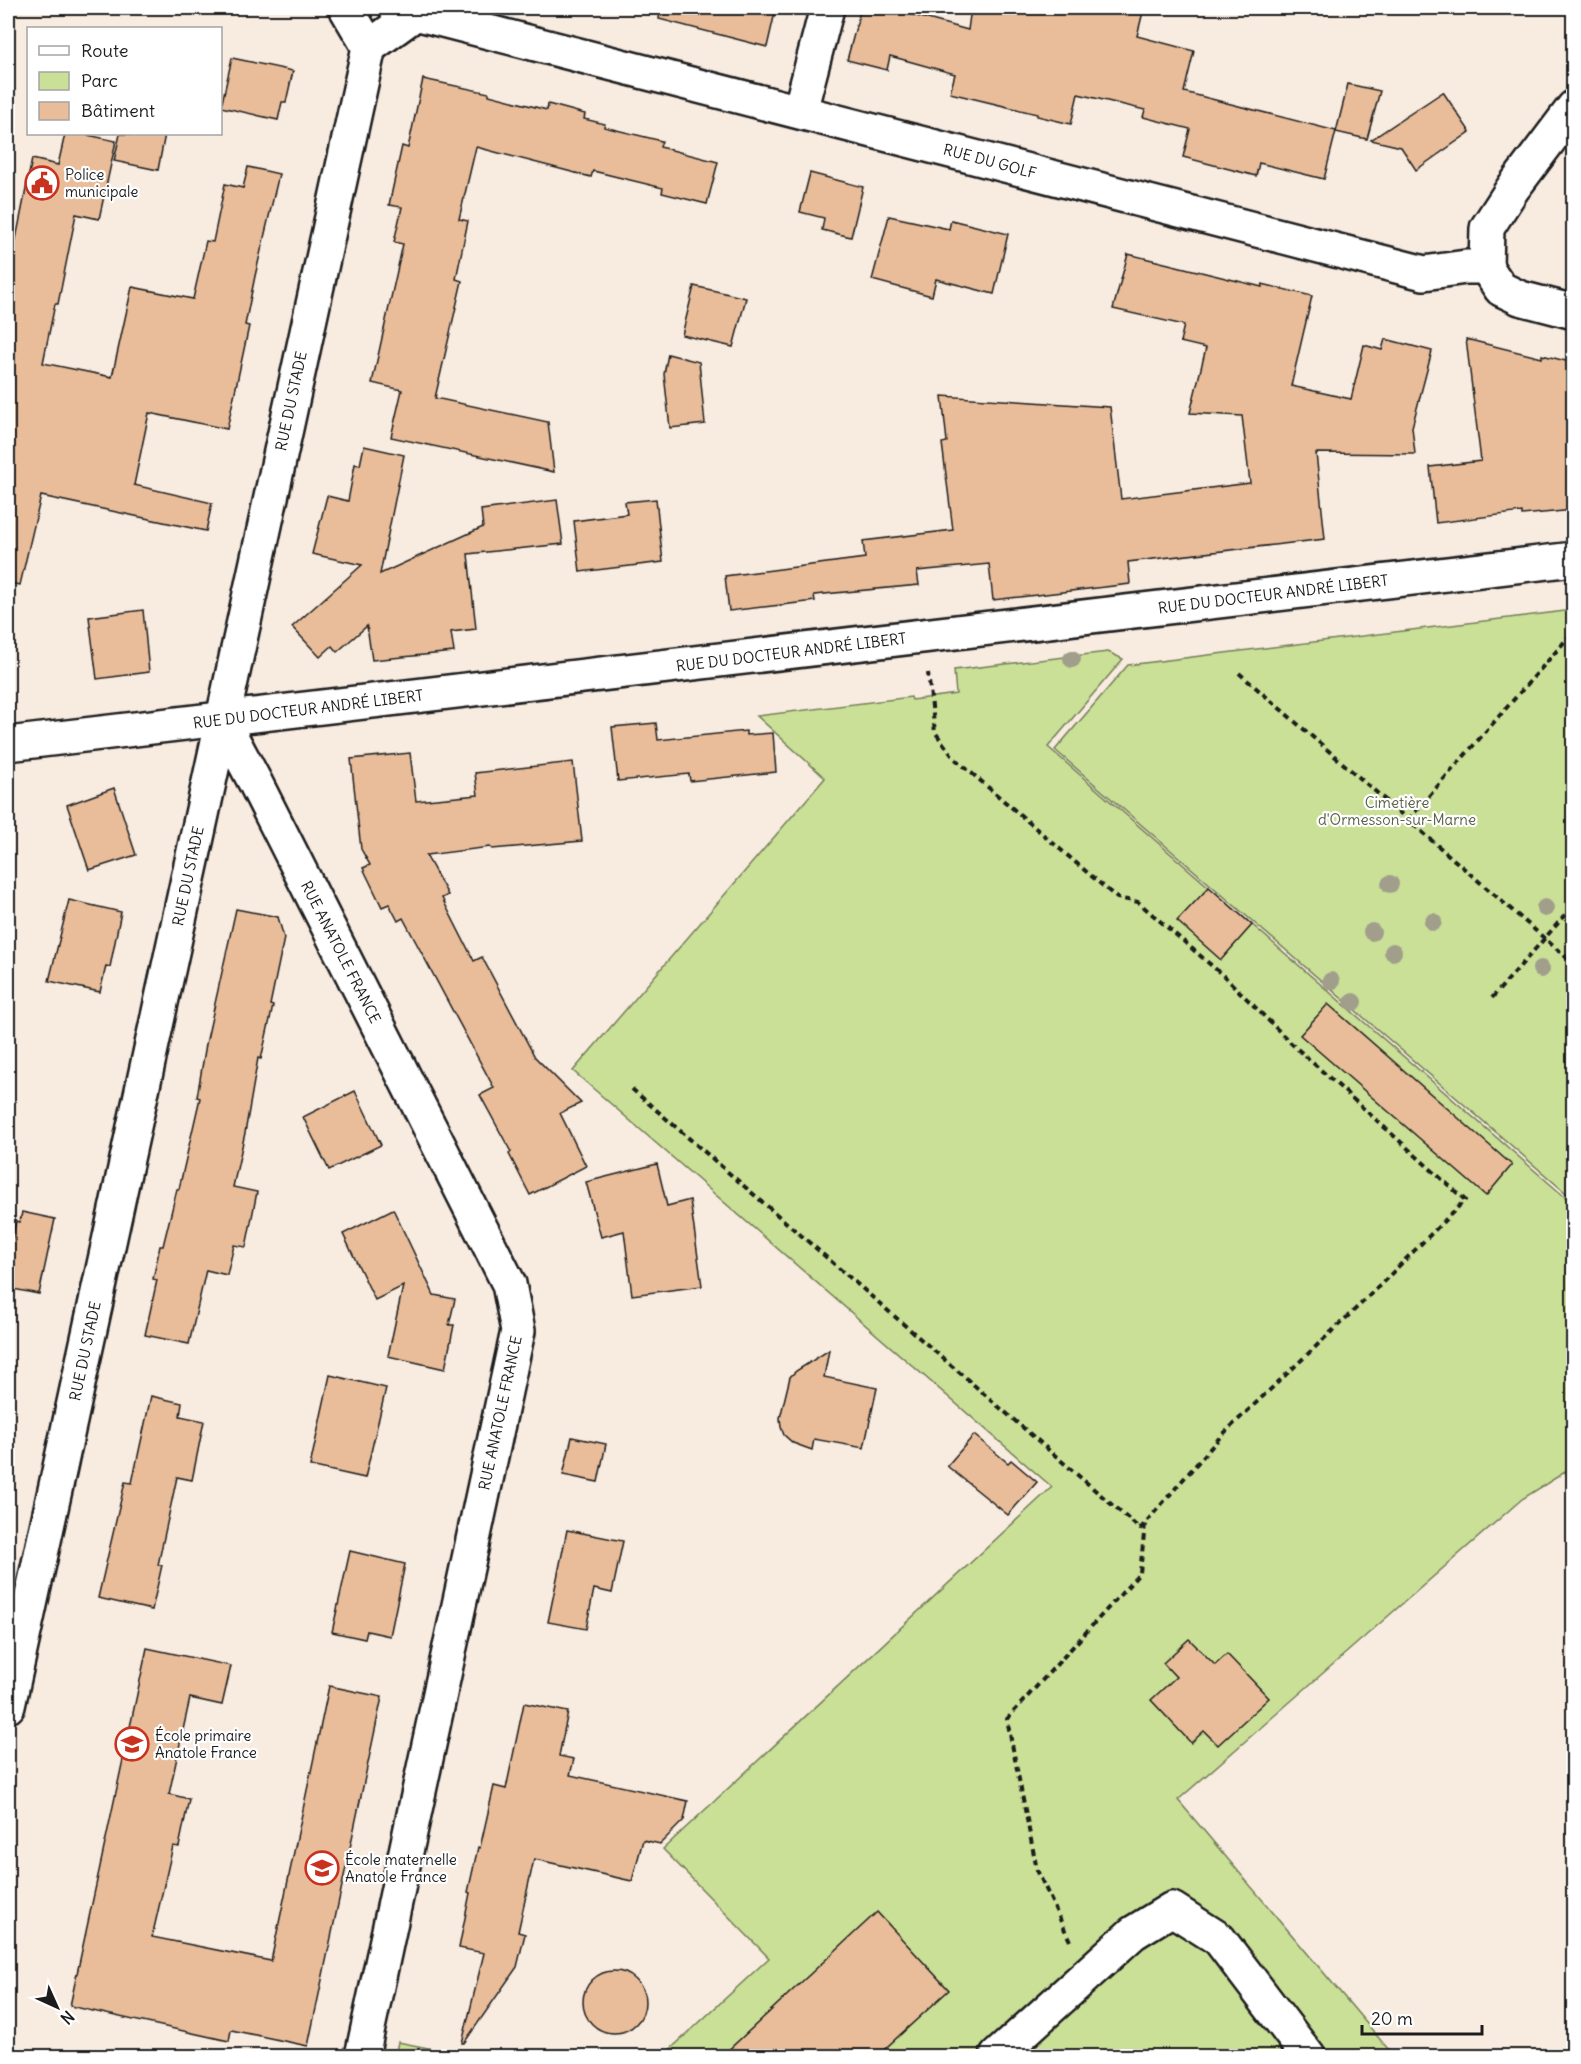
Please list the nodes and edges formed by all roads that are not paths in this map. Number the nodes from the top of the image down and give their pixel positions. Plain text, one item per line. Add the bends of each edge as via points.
1 (346, 8) edge
2 (827, 8) edge
3 (406, 10) edge
4 (369, 47) junction
5 (1574, 107) edge
6 (800, 111) junction
7 (1486, 267) junction
8 (1574, 312) edge
9 (1574, 559) edge
10 (222, 720) junction
11 (8, 744) edge
12 (8, 1706) edge
13 (362, 2056) edge
14 (996, 2056) edge
15 (1308, 2056) edge

1 - 4 street
2 - 6 street
3 - 4 street
3 - 6 street, RUE DU GOLF
4 - 10 street, RUE DU STADE
5 - 7 street via 1487,228
6 - 7 street, RUE DU GOLF via 1424,273
7 - 8 street via 1502,289 1520,298
9 - 10 street, RUE DU DOCTEUR ANDRÉ LIBERT
10 - 11 street, RUE DU DOCTEUR ANDRÉ LIBERT
10 - 12 street, RUE DU STADE
10 - 13 street, RUE ANATOLE FRANCE via 509,1284 518,1331
14 - 15 street via 1133,1933 1172,1910 1219,1939

